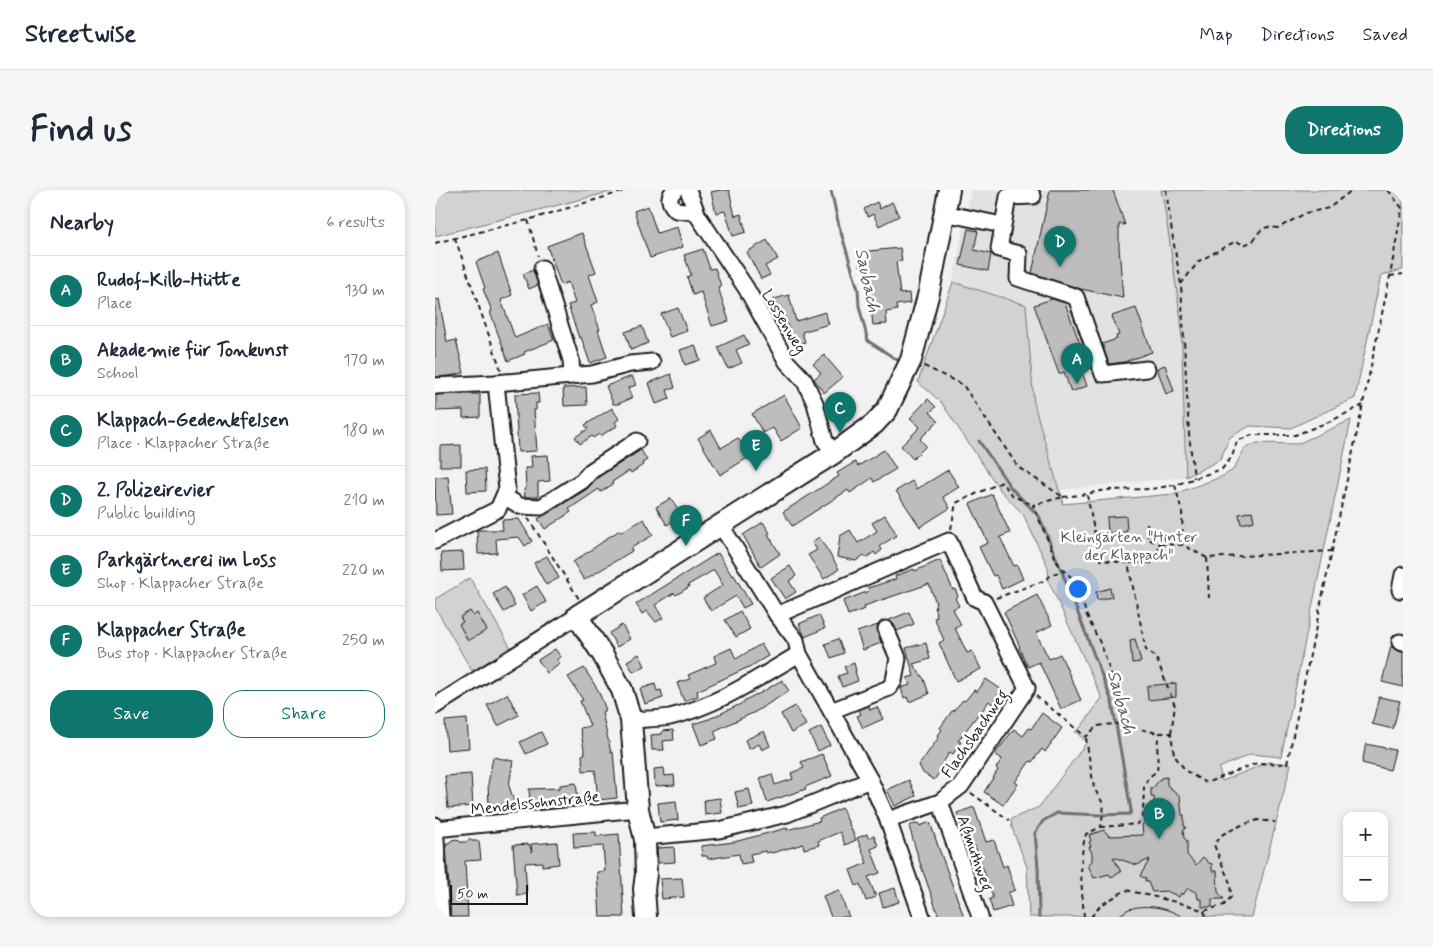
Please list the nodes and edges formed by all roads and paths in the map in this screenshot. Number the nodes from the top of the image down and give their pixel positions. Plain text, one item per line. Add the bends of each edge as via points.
1 (628, 190) edge
2 (675, 190) edge
3 (688, 190) edge
4 (949, 190) edge
5 (1167, 190) edge
6 (1352, 190) edge
7 (1388, 190) edge
8 (1033, 196) dead end
9 (1403, 209) edge
10 (695, 212) junction
11 (944, 213) junction
12 (528, 220) junction
13 (1002, 225) junction
14 (455, 238) junction
15 (435, 243) edge
16 (542, 268) joint
17 (1403, 274) edge
18 (1390, 276) junction
19 (1181, 284) junction
20 (911, 360) junction
21 (652, 362) dead end
22 (1147, 369) dead end
23 (572, 376) junction
24 (501, 383) junction
25 (435, 386) edge
26 (1363, 405) junction
27 (637, 441) dead end
28 (833, 453) junction
29 (1194, 478) junction
30 (1175, 485) junction
31 (1087, 494) junction
32 (504, 496) junction
33 (1063, 497) junction
34 (520, 506) junction
35 (1033, 506) junction
36 (1147, 523) dead end
37 (721, 524) junction
38 (435, 540) edge
39 (949, 541) junction
40 (1160, 544) junction
41 (1183, 545) junction
42 (1332, 551) junction
43 (1207, 558) junction
44 (1128, 563) junction
45 (1064, 571) junction
46 (1209, 598) dead end
47 (984, 602) junction
48 (579, 609) junction
49 (777, 615) junction
50 (886, 629) dead end
51 (799, 654) junction
52 (1027, 688) junction
53 (435, 706) edge
54 (831, 711) junction
55 (631, 720) junction
56 (1123, 723) junction
57 (1171, 733) junction
58 (1160, 734) junction
59 (1086, 737) junction
60 (870, 780) junction
61 (961, 786) junction
62 (940, 802) junction
63 (638, 809) junction
64 (888, 820) junction
65 (1009, 820) dead end
66 (1275, 822) dead end
67 (435, 825) edge
68 (1101, 827) junction
69 (435, 829) edge
70 (645, 837) junction
71 (644, 889) junction
72 (1204, 911) junction
73 (441, 917) edge
74 (646, 917) edge
75 (920, 917) edge
76 (980, 917) edge
77 (1085, 917) edge
78 (1091, 917) edge
79 (1206, 917) edge

1 - 12 path
2 - 10 street via 670,194 672,206 676,210
3 - 10 street, Lossenweg
4 - 11 main road
5 - 19 path
6 - 19 path via 1329,208 1306,213 1278,228 1267,227 1244,246 1236,241 1199,261
7 - 9 path
8 - 13 street via 1008,197
9 - 18 path
10 - 28 street, Lossenweg via 746,288 787,362 804,380 815,403 825,441
11 - 13 street
11 - 20 main road via 929,292
12 - 14 path
12 - 16 path
13 - 22 street via 999,248 1019,254 1018,278 1076,297 1103,374
14 - 15 path
14 - 24 path
16 - 23 street via 571,360
17 - 18 path
18 - 26 path
19 - 29 path
20 - 28 main road via 887,410 870,428
20 - 33 path via 963,385 1018,467
21 - 23 street
23 - 24 street
24 - 25 street
24 - 32 street via 507,489
26 - 29 path via 1295,435 1252,435 1237,441 1232,457 1222,468
26 - 42 path
27 - 34 street via 541,507
28 - 37 main road
29 - 30 path
30 - 31 path
30 - 41 path via 1182,512
31 - 33 path
31 - 44 path via 1099,560
32 - 34 street
32 - 38 street via 498,509
33 - 35 path
34 - 48 path
35 - 39 path via 1013,496 1002,482 956,503
35 - 45 path
36 - 40 path via 1148,539
37 - 48 main road
37 - 49 street
39 - 47 street, Flachsbachweg via 975,598
39 - 49 street
40 - 41 path
40 - 44 path via 1155,563
41 - 43 path
42 - 43 path
42 - 57 path via 1287,764 1257,763 1206,783 1185,771 1174,755
43 - 46 path
44 - 57 path via 1146,650 1156,657 1175,706
45 - 47 path
45 - 56 path via 1078,585 1086,614 1102,647
47 - 52 street, Flachsbachweg
48 - 53 street
48 - 55 main road via 622,690
49 - 51 street via 796,640
50 - 54 street via 898,658 894,681 889,688
51 - 54 street
51 - 55 street via 738,691 695,709 669,717
52 - 59 path
52 - 61 street, Flachsbachweg
54 - 60 street
55 - 63 main road
56 - 58 path
56 - 59 path via 1097,726
57 - 58 path
58 - 68 path via 1157,740 1157,771 1149,776 1144,786 1143,816 1139,824
59 - 68 path via 1094,788 1104,805
60 - 64 street
60 - 70 street via 787,814 719,830
61 - 62 street, Flachsbachweg
61 - 65 path
62 - 64 street, Flachsbachweg
62 - 76 street, Aßmuthweg
63 - 69 street, Mendelssohnstraße
63 - 70 main road
63 - 71 main road via 634,838
64 - 75 street
66 - 72 path via 1259,820 1223,834 1214,846 1230,884 1231,897 1224,905
67 - 69 street
68 - 77 path via 1086,834 1082,846
69 - 73 street
70 - 71 main road
71 - 74 main road
72 - 78 path via 1126,890 1101,905
72 - 79 path

